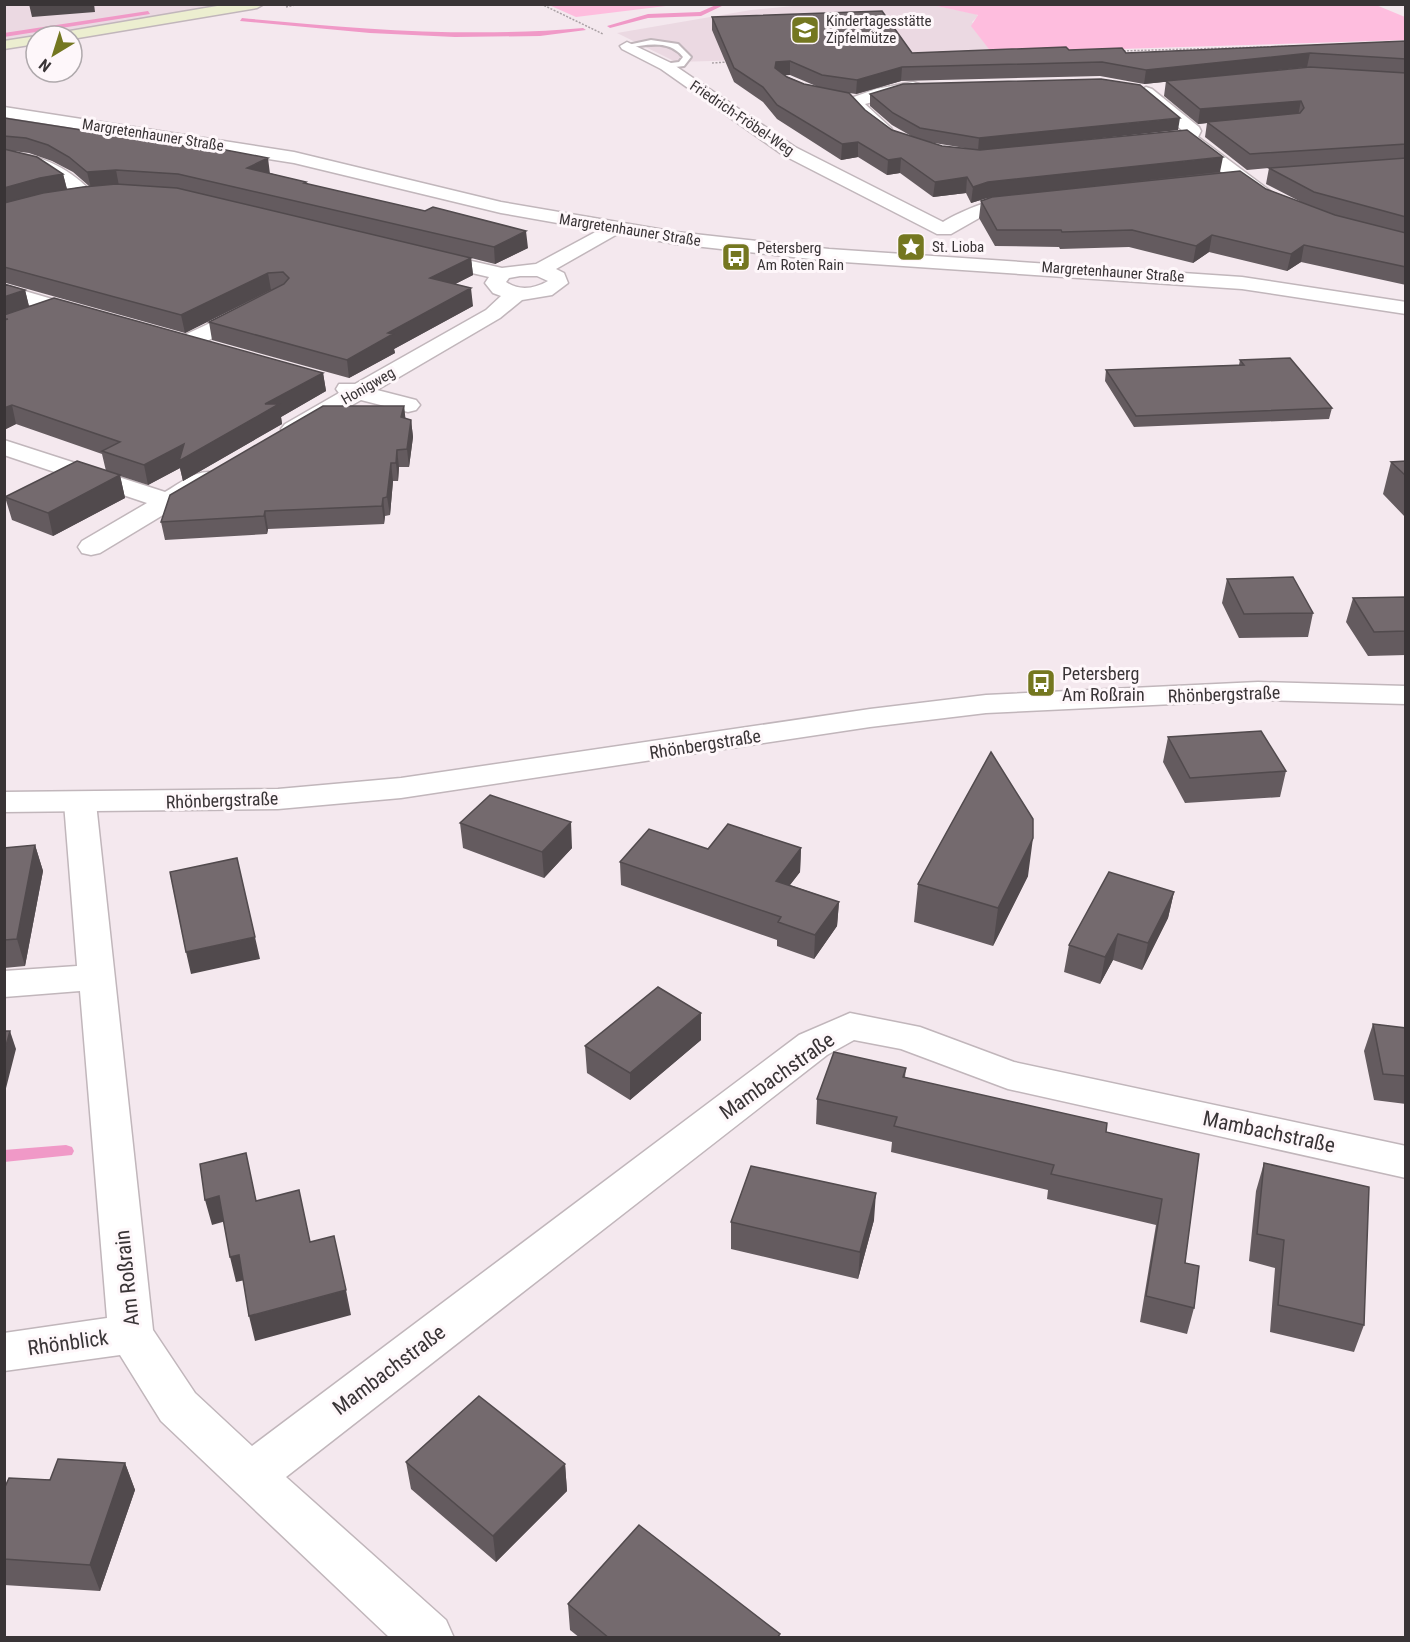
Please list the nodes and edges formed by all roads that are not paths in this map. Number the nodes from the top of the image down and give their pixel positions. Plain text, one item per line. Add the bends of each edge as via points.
1 (257, 4) edge
2 (84, 33) edge
3 (24, 42) edge
4 (4, 45) edge
5 (627, 46) joint
6 (674, 65) junction
7 (924, 87) edge
8 (1167, 87) edge
9 (4, 112) edge
10 (1215, 129) edge
11 (1191, 134) junction
12 (1166, 140) edge
13 (900, 141) edge
14 (4, 157) edge
15 (1273, 175) edge
16 (1240, 178) junction
17 (1218, 180) edge
18 (137, 193) edge
19 (86, 196) junction
20 (65, 199) edge
21 (1042, 199) edge
22 (1280, 203) edge
23 (614, 228) junction
24 (944, 230) junction
25 (411, 252) edge
26 (949, 263) junction
27 (540, 270) junction
28 (502, 274) junction
29 (4, 291) edge
30 (517, 294) junction
31 (269, 302) edge
32 (56, 306) junction
33 (1406, 308) edge
34 (25, 319) edge
35 (99, 319) edge
36 (164, 337) edge
37 (186, 343) junction
38 (220, 353) edge
39 (323, 382) edge
40 (358, 392) junction
41 (408, 405) dead end
42 (277, 438) edge
43 (4, 447) edge
44 (227, 467) edge
45 (74, 471) junction
46 (44, 486) edge
47 (166, 501) junction
48 (91, 547) dead end
49 (1406, 695) edge
50 (4, 802) edge
51 (80, 803) junction
52 (97, 977) junction
53 (4, 984) edge
54 (1406, 1162) edge
55 (131, 1334) junction
56 (4, 1352) edge
57 (250, 1476) junction
58 (428, 1638) edge

1 - 2 main road
3 - 4 main road
5 - 6 street, Friedrich-Fröbel-Weg
5 - 6 lane via 659,41 684,52 687,57
6 - 24 street, Friedrich-Fröbel-Weg via 789,151
7 - 13 street via 901,88 851,100 883,131
8 - 11 street via 1139,90
9 - 23 street, Margretenhauner Straße via 335,166 508,209
10 - 11 street
11 - 12 street
11 - 16 street
14 - 19 street via 47,164 68,177
15 - 16 street
16 - 17 street
16 - 22 street
18 - 19 street
19 - 20 street
21 - 24 street via 987,206 965,214
23 - 26 street, Margretenhauner Straße via 746,247
23 - 27 street
24 - 26 street
25 - 28 street
26 - 33 street, Margretenhauner Straße via 1187,276
27 - 28 street
27 - 30 street via 558,282 544,291
28 - 30 street via 495,284
29 - 32 street
30 - 40 street, Honigweg via 493,314
31 - 37 street
32 - 34 street
32 - 35 street
36 - 37 street
37 - 38 street
39 - 40 street
40 - 41 street
40 - 42 street, Honigweg
43 - 45 street
44 - 47 street
45 - 46 street
45 - 47 street
47 - 48 street
49 - 51 street, Rhönbergstraße via 1258,692 986,704 401,788 278,799
50 - 51 street, Rhönbergstraße
51 - 52 street, Am Roßrain
52 - 53 street
52 - 55 street, Am Roßrain
54 - 57 street, Mambachstraße via 1008,1075 907,1038 850,1026 813,1045
55 - 56 street, Rhönblick
55 - 57 street, Am Roßrain via 178,1407
57 - 58 street, Am Roßrain

